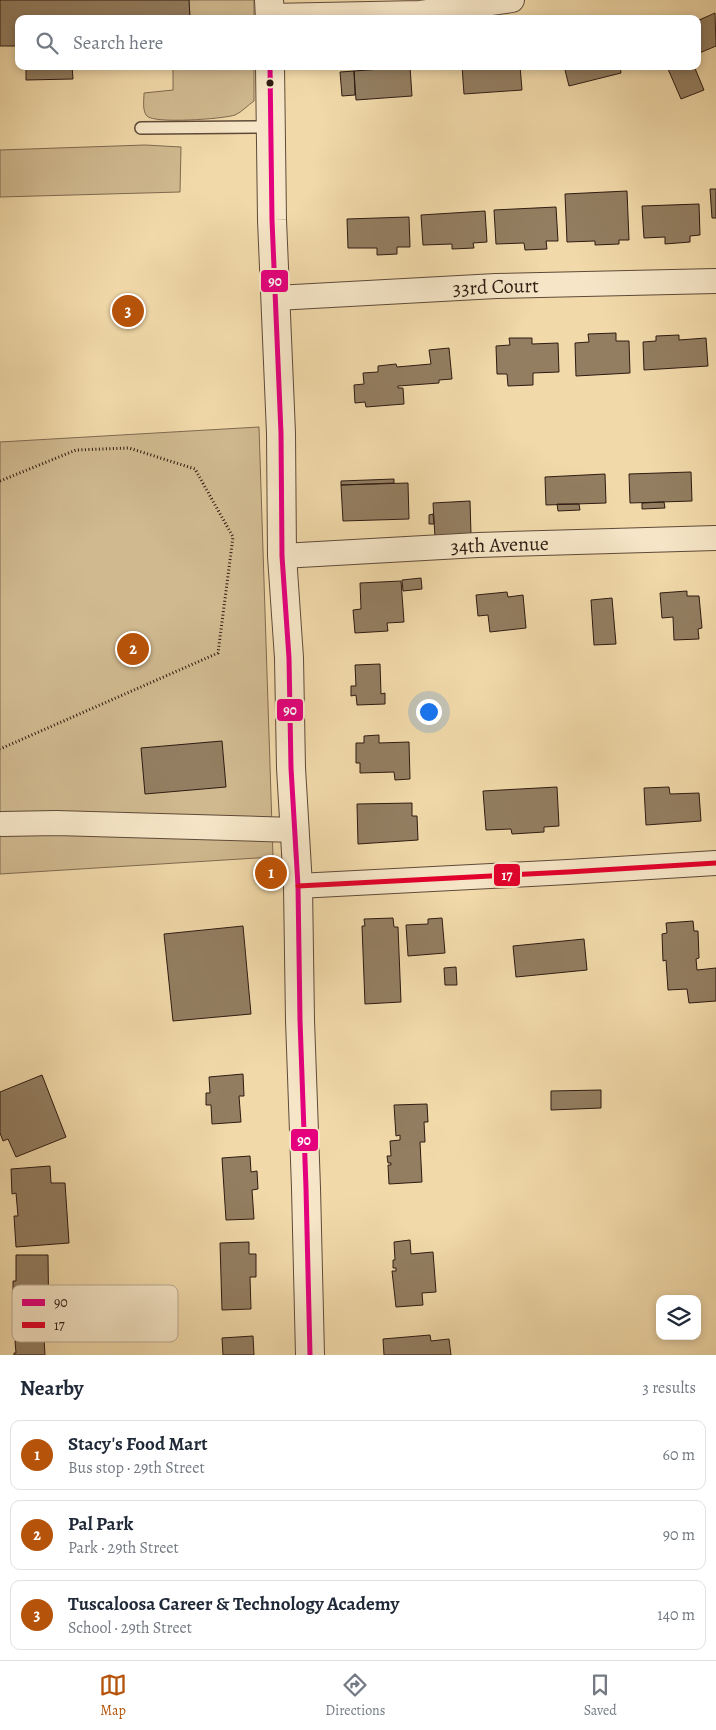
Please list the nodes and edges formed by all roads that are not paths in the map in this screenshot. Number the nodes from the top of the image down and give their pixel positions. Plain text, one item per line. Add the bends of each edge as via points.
1 (512, 0) edge
2 (270, 12) edge
3 (270, 70) edge
4 (140, 128) dead end
5 (270, 128) junction
6 (716, 281) edge
7 (276, 298) junction
8 (716, 538) edge
9 (282, 556) junction
10 (2, 824) dead end
11 (295, 830) junction
12 (716, 862) edge
13 (298, 886) junction
14 (310, 1355) edge

1 - 2 street via 420,13
3 - 5 street
4 - 5 lane
5 - 7 street
6 - 7 street, 33rd Court via 496,286
7 - 9 street
8 - 9 street, 34th Avenue via 478,545
9 - 11 street
10 - 11 street via 56,822
11 - 13 street
12 - 13 street
13 - 14 street

